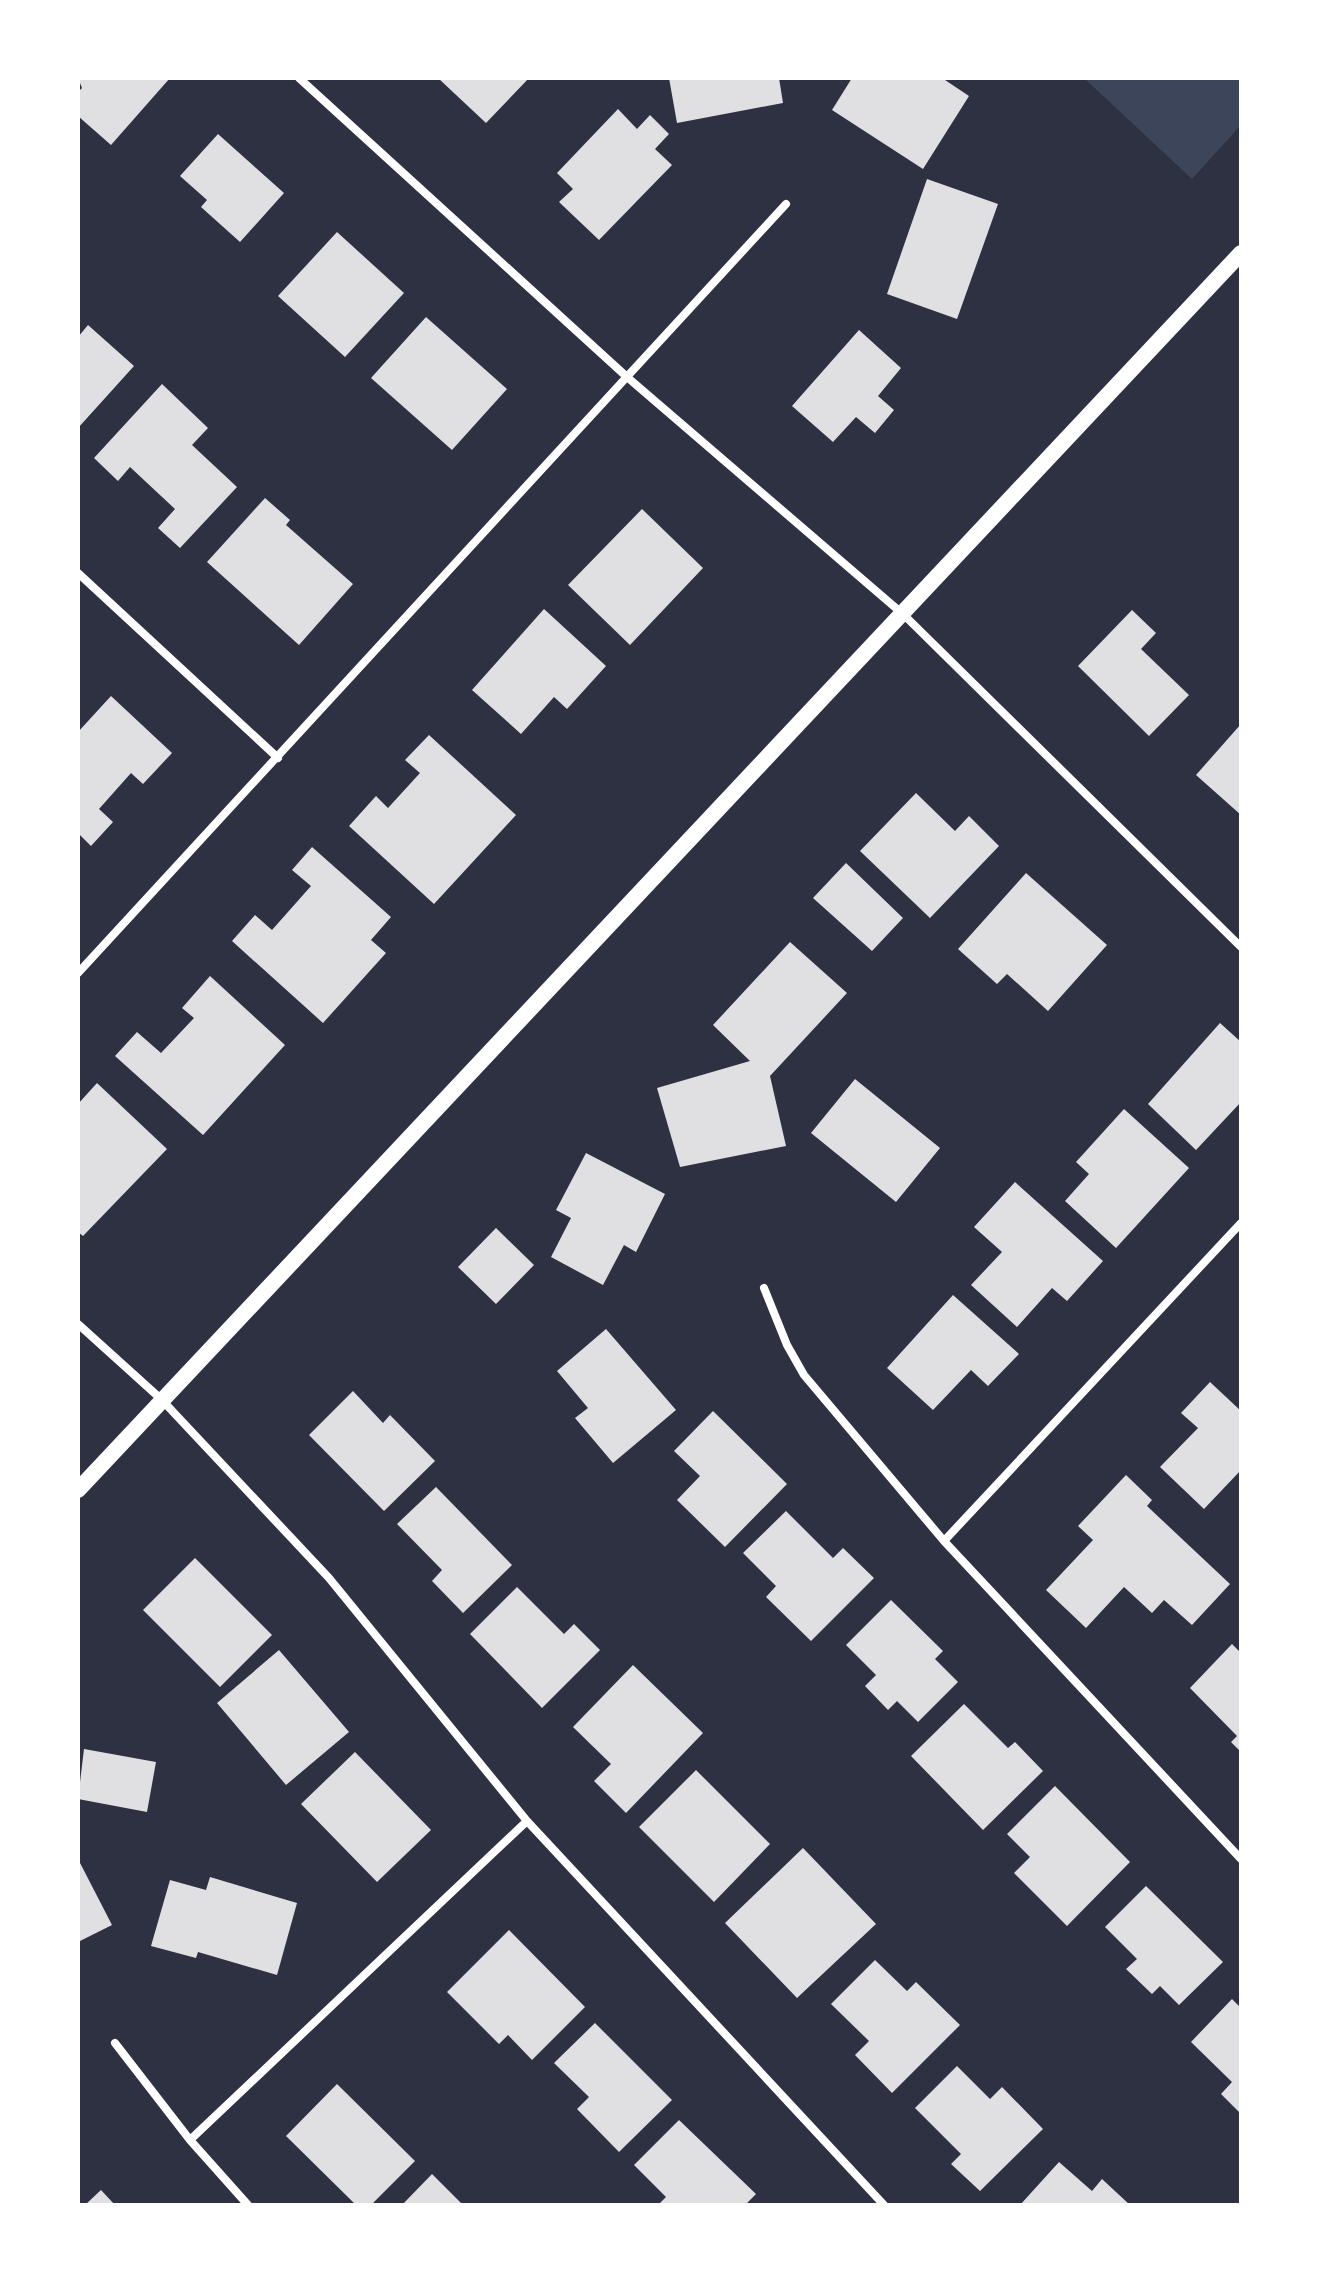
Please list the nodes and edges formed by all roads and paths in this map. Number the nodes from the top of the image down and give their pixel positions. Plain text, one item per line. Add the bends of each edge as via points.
1 (299, 78) edge
2 (786, 204) dead end
3 (1241, 253) edge
4 (627, 377) junction
5 (78, 573) edge
6 (904, 615) junction
7 (278, 758) junction
8 (1241, 947) edge
9 (78, 973) edge
10 (1241, 1223) edge
11 (764, 1288) dead end
12 (78, 1324) edge
13 (161, 1399) junction
14 (78, 1490) edge
15 (944, 1541) junction
16 (527, 1821) junction
17 (1241, 1859) edge
18 (115, 2043) dead end
19 (190, 2140) junction
20 (248, 2205) edge
21 (884, 2205) edge

1 - 4 street
2 - 4 street
3 - 6 main road
4 - 6 street
4 - 7 street
5 - 7 street
6 - 8 street
6 - 13 main road
7 - 9 street
10 - 15 street
11 - 15 street via 804,1375
12 - 13 street
13 - 14 main road
13 - 16 street via 329,1578
15 - 17 street
16 - 19 street
16 - 21 street
18 - 19 street
19 - 20 street

